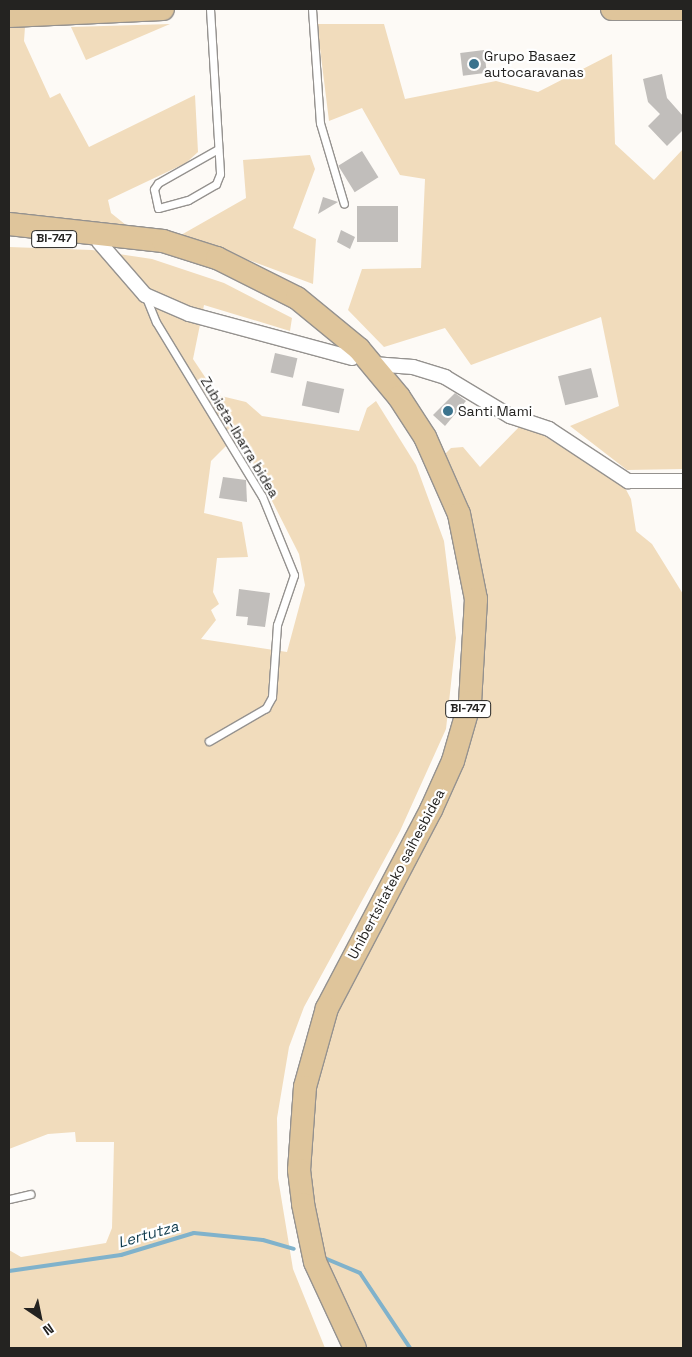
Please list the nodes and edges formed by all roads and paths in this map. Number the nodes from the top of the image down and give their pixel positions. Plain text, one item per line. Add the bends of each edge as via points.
1 (163, 9) edge
2 (210, 9) edge
3 (312, 9) edge
4 (612, 9) edge
5 (683, 9) edge
6 (9, 16) edge
7 (218, 149) junction
8 (344, 204) dead end
9 (9, 224) edge
10 (9, 236) edge
11 (99, 242) junction
12 (145, 295) junction
13 (363, 361) junction
14 (683, 482) edge
15 (210, 741) dead end
16 (30, 1194) dead end
17 (9, 1199) edge
18 (342, 1348) edge
19 (355, 1348) edge

1 - 6 main road
2 - 7 lane
3 - 8 lane via 320,123
4 - 5 main road
7 - 7 lane via 220,174 216,184 188,200 158,208 154,189 158,183
9 - 13 main road, Unibertsitateko saihesbidea / BI-747 via 141,236 217,258 297,298 325,318
10 - 11 main road, Unibertsitateko saihesbidea / BI-747
11 - 12 street
11 - 13 main road, Unibertsitateko saihesbidea / BI-747 via 163,253 258,288 293,308
12 - 13 street via 189,314
12 - 15 lane, Zubieta-Ibarra bidea via 156,322 262,496 294,575 277,625 272,697 266,708
13 - 14 street via 413,367 445,377 510,416 549,429 628,481
13 - 18 main road, Unibertsitateko saihesbidea / BI-747 via 414,439 446,509 462,576 466,648 457,709 436,775 409,834 330,976 309,1023 298,1068 287,1173 295,1225 307,1270
13 - 19 main road, Unibertsitateko saihesbidea / BI-747 via 426,437 459,514 471,561 477,638 470,702 453,761 409,855 327,1008 305,1087 299,1170 303,1204 315,1262
16 - 17 lane

